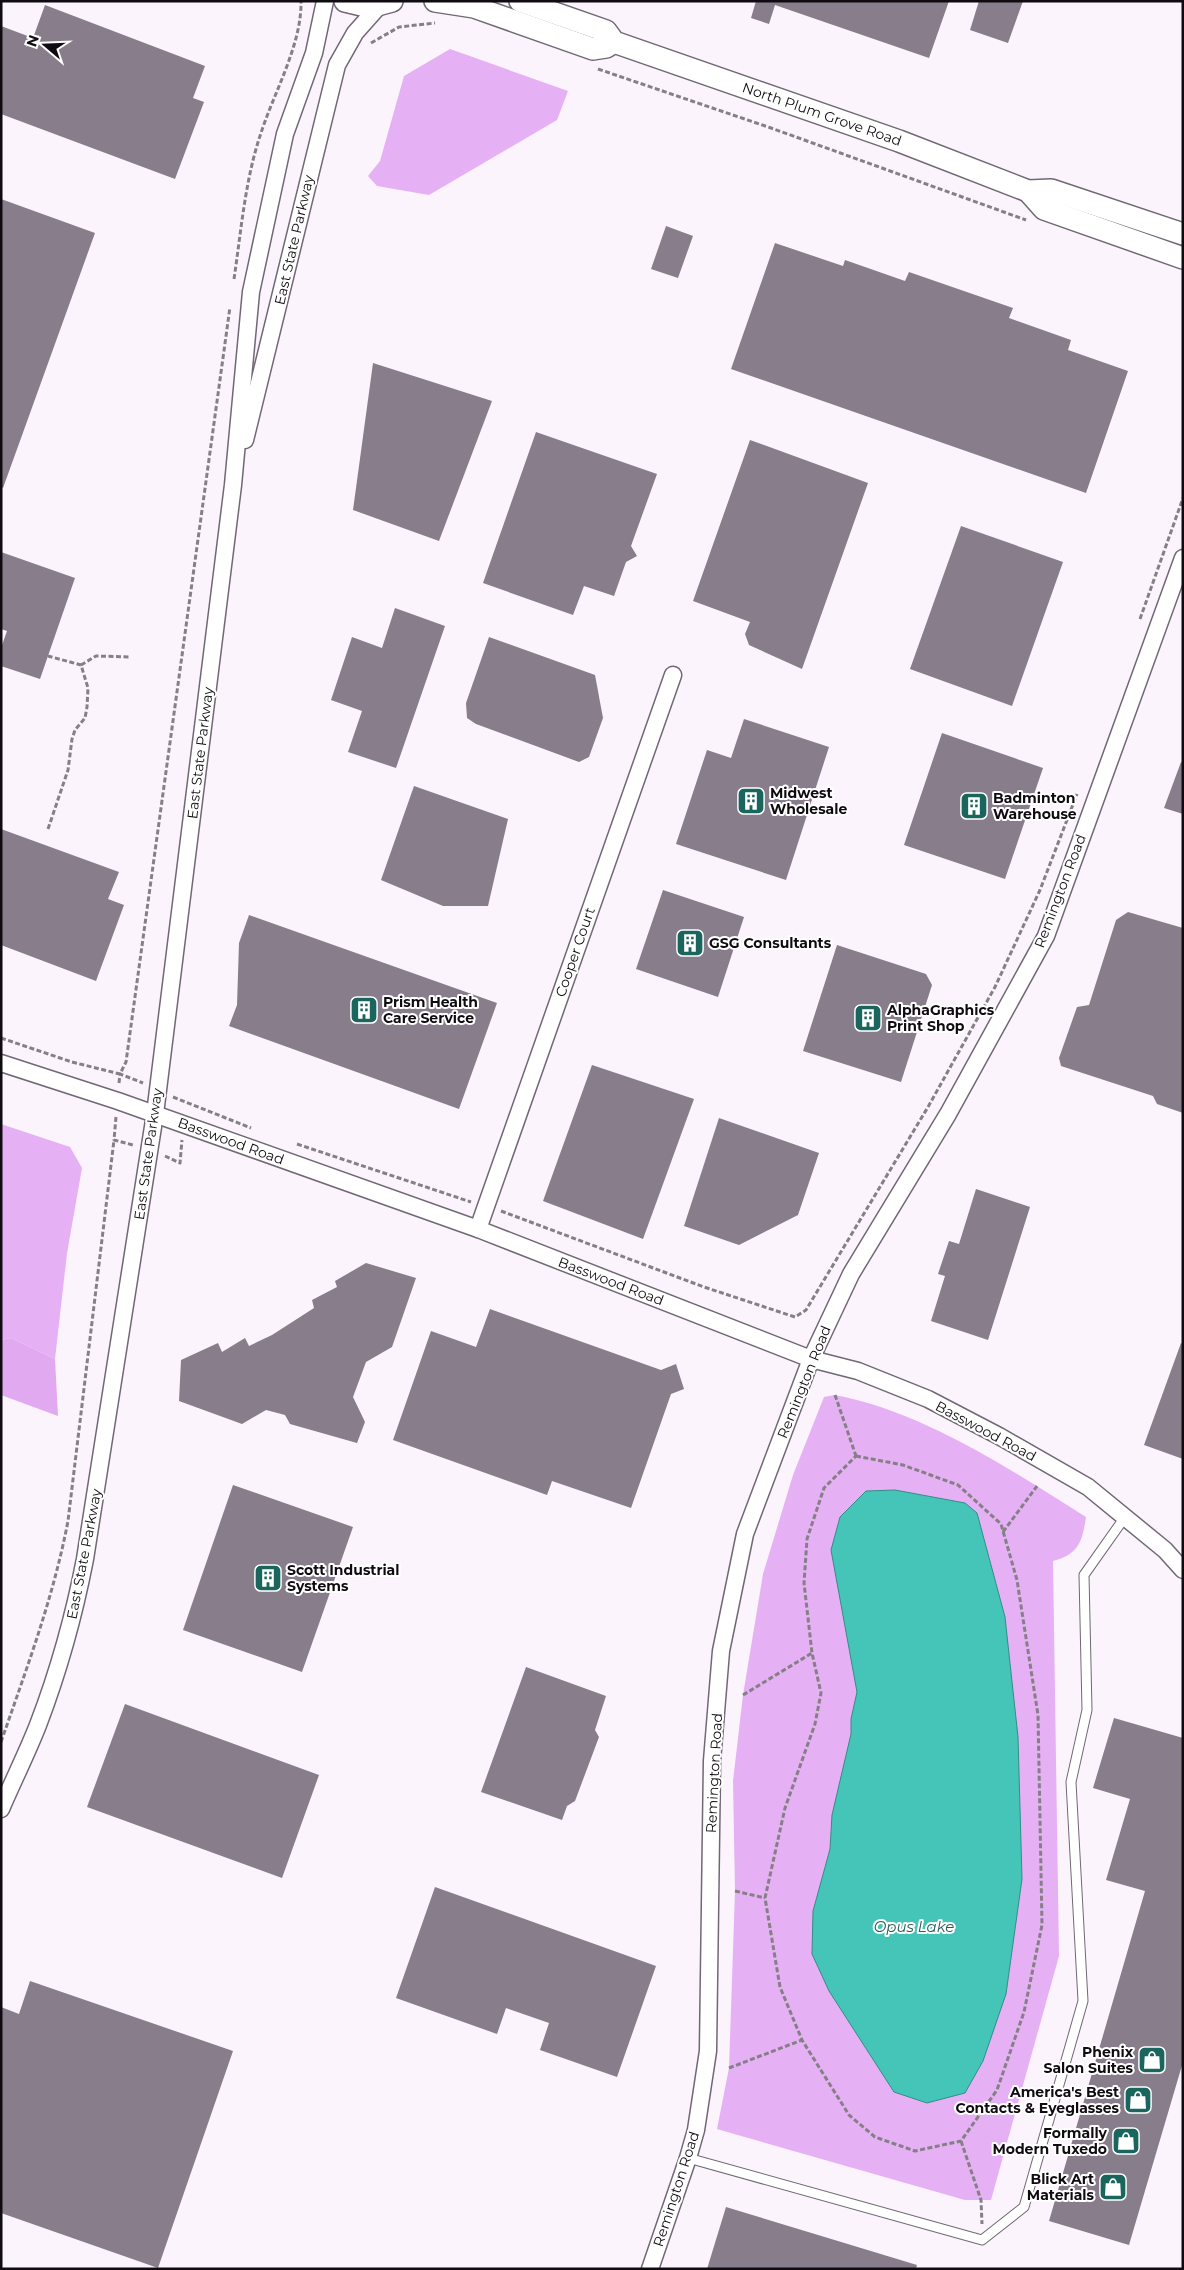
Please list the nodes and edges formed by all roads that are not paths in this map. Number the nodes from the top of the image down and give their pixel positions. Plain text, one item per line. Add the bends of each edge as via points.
1 (325, 1) edge
2 (345, 1) edge
3 (408, 1) edge
4 (435, 1) edge
5 (520, 1) edge
6 (386, 4) edge
7 (614, 42) junction
8 (1028, 191) junction
9 (1183, 234) edge
10 (1183, 258) edge
11 (233, 486) junction
12 (1183, 558) edge
13 (673, 675) dead end
14 (1, 1063) edge
15 (155, 1114) junction
16 (478, 1229) junction
17 (811, 1359) junction
18 (1125, 1518) junction
19 (1183, 1570) edge
20 (1, 1809) edge
21 (688, 2158) junction
22 (650, 2269) edge

1 - 11 street, East State Parkway via 314,53 285,134 251,292
2 - 6 street via 361,6
3 - 6 street
4 - 7 street via 474,7 593,49
5 - 7 street, North Plum Grove Road via 606,31
6 - 11 street, East State Parkway via 355,33 337,66
7 - 8 street, North Plum Grove Road via 899,141
8 - 9 street, North Plum Grove Road via 1050,190
8 - 10 street, North Plum Grove Road via 1044,209
11 - 15 street, East State Parkway
12 - 17 street, Remington Road via 1046,936 948,1114 851,1274
13 - 16 street, Cooper Court
14 - 15 street, Basswood Road
15 - 16 street, Basswood Road
15 - 20 street, East State Parkway via 78,1595 54,1680
16 - 17 street, Basswood Road
17 - 18 street, Basswood Road via 858,1371 928,1400 1088,1487
17 - 21 street, Remington Road via 745,1534 721,1651 712,1761 708,2051 696,2130
18 - 19 street, Basswood Road via 1165,1550
18 - 21 lane via 1084,1576 1087,1710 1071,1782 1083,2002 1024,2207 982,2240
21 - 22 street, Remington Road

